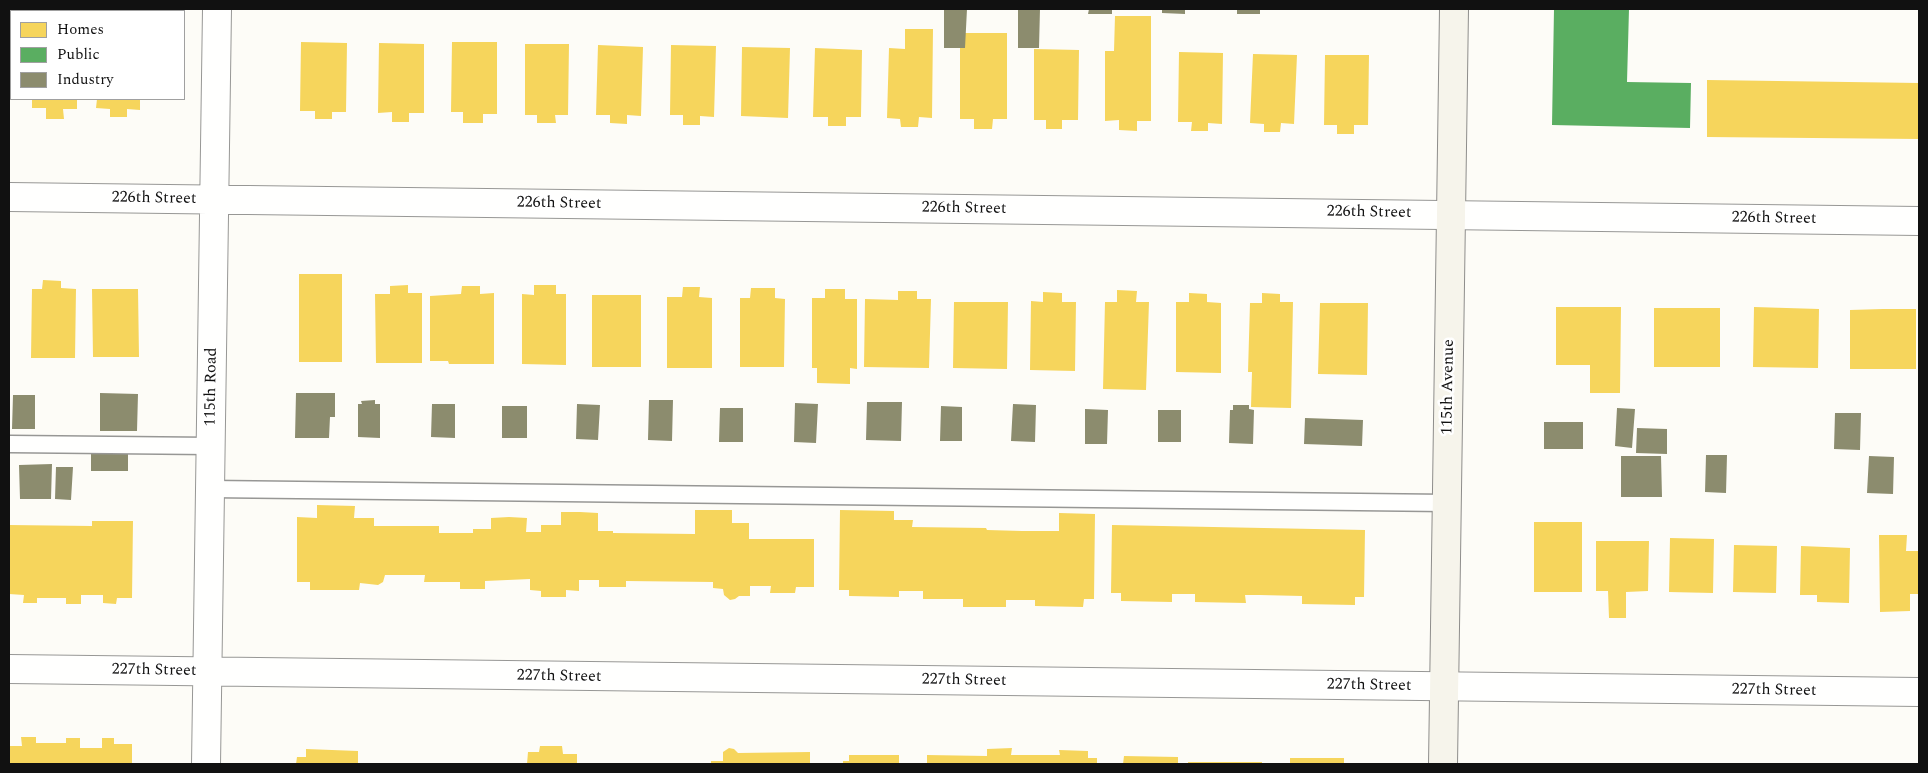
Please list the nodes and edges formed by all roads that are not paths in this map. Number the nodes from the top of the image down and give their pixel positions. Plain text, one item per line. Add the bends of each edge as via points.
1 (217, 9) edge
2 (1454, 9) edge
3 (9, 198) edge
4 (215, 200) junction
5 (1452, 215) junction
6 (1919, 221) edge
7 (9, 444) edge
8 (210, 446) junction
9 (210, 489) junction
10 (1447, 503) junction
11 (9, 669) edge
12 (206, 672) junction
13 (1444, 687) junction
14 (1919, 692) edge
15 (206, 764) edge
16 (1443, 764) edge

1 - 4 street, 115th Road
2 - 5 main road, 115th Avenue
3 - 4 street, 226th Street
4 - 5 street, 226th Street
4 - 8 street, 115th Road
5 - 6 street, 226th Street
5 - 10 main road, 115th Avenue
7 - 8 lane
8 - 9 street, 115th Road
9 - 10 lane
9 - 12 street, 115th Road
10 - 13 main road, 115th Avenue
11 - 12 street, 227th Street
12 - 13 street, 227th Street
12 - 15 street, 115th Road
13 - 14 street, 227th Street
13 - 16 main road, 115th Avenue

